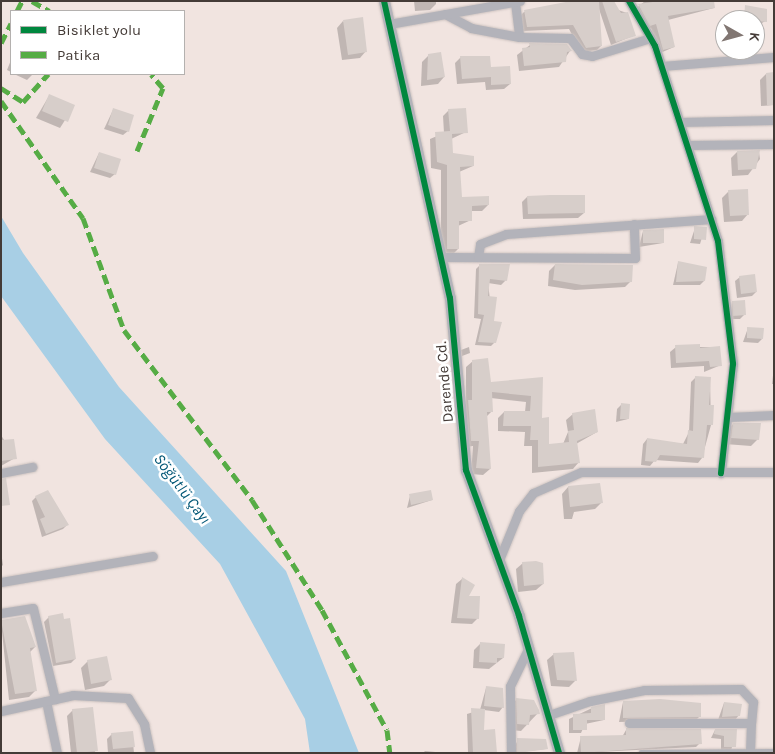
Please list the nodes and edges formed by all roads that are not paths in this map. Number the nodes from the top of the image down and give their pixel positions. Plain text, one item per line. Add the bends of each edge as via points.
1 (384, 1) edge
2 (629, 1) edge
3 (517, 2) edge
4 (445, 14) junction
5 (389, 24) junction
6 (519, 37) junction
7 (650, 38) junction
8 (774, 57) edge
9 (662, 66) junction
10 (774, 120) edge
11 (680, 122) junction
12 (774, 144) edge
13 (688, 145) junction
14 (711, 219) junction
15 (634, 224) junction
16 (441, 257) junction
17 (478, 257) junction
18 (774, 415) edge
19 (728, 417) junction
20 (32, 467) dead end
21 (774, 472) edge
22 (1, 473) edge
23 (721, 473) junction
24 (153, 556) dead end
25 (498, 560) junction
26 (1, 582) edge
27 (1, 613) edge
28 (528, 647) junction
29 (50, 700) junction
30 (1, 711) edge
31 (549, 715) junction
32 (629, 723) dead end
33 (751, 723) junction
34 (774, 751) edge
35 (641, 752) edge
36 (750, 752) edge
37 (57, 753) edge
38 (150, 753) edge
39 (511, 753) edge
40 (559, 753) edge

1 - 5 street, Darende Cd.
2 - 7 street
3 - 4 street
3 - 6 street
4 - 5 street
4 - 6 street via 471,28
5 - 16 street, Darende Cd.
6 - 7 street via 570,38 582,54 592,56
7 - 9 street
8 - 9 street
9 - 11 street
10 - 11 street
11 - 13 street
12 - 13 street
13 - 14 street
14 - 15 street
14 - 19 street via 718,241 734,364
15 - 17 street via 506,234 480,244
15 - 17 street via 635,258
16 - 17 street
16 - 25 street, Darende Cd. via 450,298 466,470
18 - 19 street
19 - 23 street
20 - 22 street
21 - 23 street
23 - 25 street via 581,472 552,483 533,493 519,511
24 - 26 street
25 - 28 street, Darende Cd.
27 - 29 street via 33,608
28 - 31 street, Darende Cd.
28 - 39 street via 510,686
29 - 30 street
29 - 37 street
29 - 38 street via 73,695 128,698 144,724
31 - 33 street via 590,701 644,690 741,689 753,702
31 - 40 street, Darende Cd.
32 - 33 street
33 - 36 street
34 - 36 lane
35 - 36 lane

